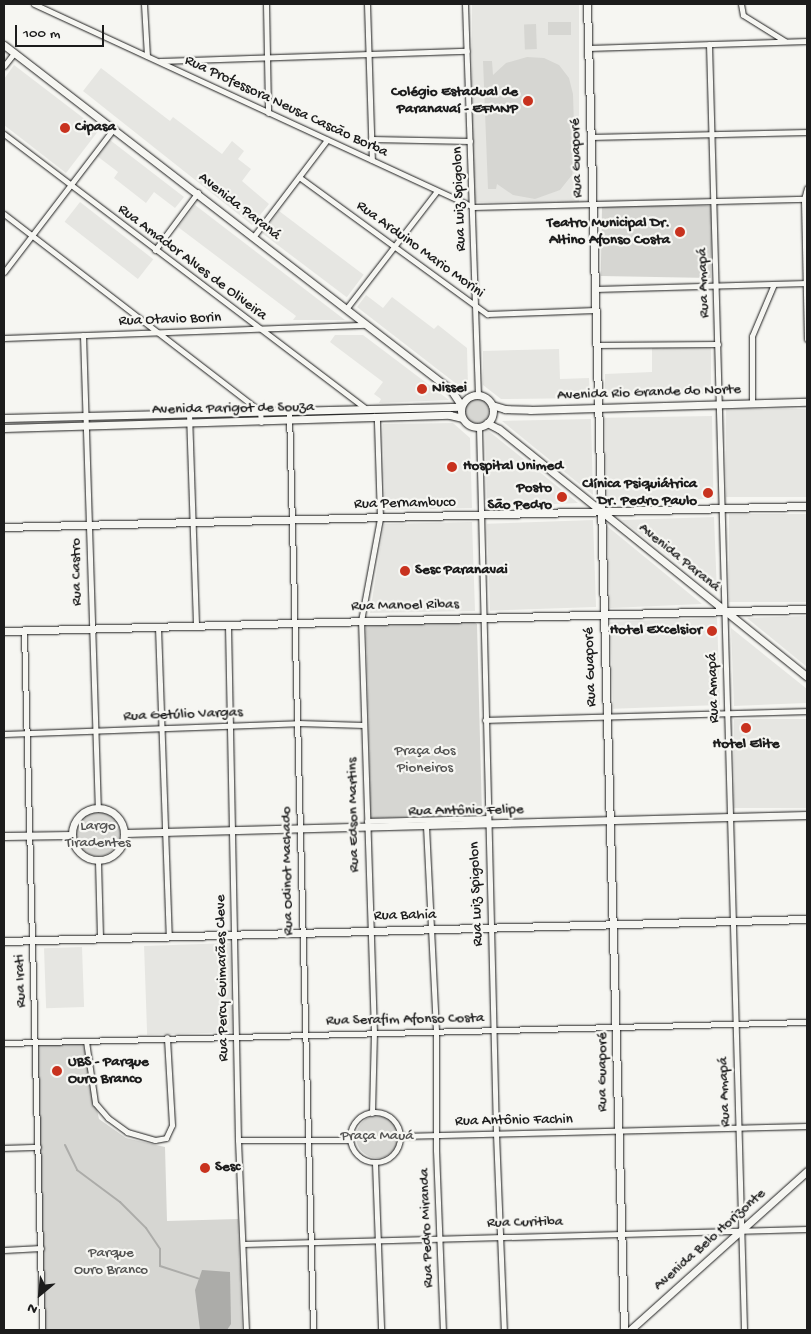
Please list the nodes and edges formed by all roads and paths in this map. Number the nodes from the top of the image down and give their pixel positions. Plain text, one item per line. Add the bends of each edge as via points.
1 (34, 4) edge
2 (144, 4) edge
3 (266, 4) edge
4 (367, 4) edge
5 (465, 4) edge
6 (587, 4) edge
7 (741, 4) edge
8 (786, 41) junction
9 (807, 41) edge
10 (709, 44) junction
11 (7, 48) edge
12 (588, 48) junction
13 (467, 51) junction
14 (369, 54) junction
15 (147, 56) junction
16 (267, 58) junction
17 (158, 61) junction
18 (4, 66) edge
19 (268, 113) junction
20 (114, 128) junction
21 (807, 132) edge
22 (712, 133) junction
23 (4, 134) edge
24 (590, 137) junction
25 (371, 139) junction
26 (327, 140) junction
27 (470, 141) junction
28 (372, 160) junction
29 (299, 177) junction
30 (70, 185) junction
31 (807, 188) edge
32 (437, 191) junction
33 (198, 192) junction
34 (805, 199) edge
35 (713, 202) junction
36 (592, 205) junction
37 (472, 208) junction
38 (4, 214) edge
39 (32, 236) junction
40 (254, 236) junction
41 (395, 248) junction
42 (155, 250) junction
43 (4, 272) edge
44 (807, 282) edge
45 (774, 284) junction
46 (716, 285) junction
47 (595, 289) junction
48 (476, 308) junction
49 (346, 309) junction
50 (595, 310) junction
51 (367, 326) junction
52 (259, 329) junction
53 (156, 333) junction
54 (83, 335) junction
55 (4, 338) edge
56 (807, 339) edge
57 (718, 344) junction
58 (596, 346) junction
59 (451, 390) junction
60 (474, 395) junction
61 (807, 402) edge
62 (718, 404) junction
63 (752, 404) junction
64 (492, 405) junction
65 (461, 406) junction
66 (598, 408) junction
67 (368, 410) junction
68 (289, 411) junction
69 (260, 412) junction
70 (189, 413) junction
71 (85, 416) junction
72 (4, 418) edge
73 (462, 418) junction
74 (377, 420) junction
75 (289, 421) junction
76 (261, 422) junction
77 (190, 424) junction
78 (487, 424) junction
79 (86, 426) junction
80 (479, 427) junction
81 (4, 428) edge
82 (807, 506) edge
83 (722, 508) junction
84 (599, 511) junction
85 (482, 516) junction
86 (380, 518) junction
87 (292, 520) junction
88 (192, 523) junction
89 (88, 525) junction
90 (4, 528) edge
91 (807, 609) edge
92 (724, 611) junction
93 (603, 614) junction
94 (482, 618) junction
95 (361, 621) junction
96 (295, 622) junction
97 (228, 625) junction
98 (196, 626) junction
99 (158, 627) junction
100 (91, 630) junction
101 (4, 631) edge
102 (24, 631) junction
103 (807, 677) edge
104 (807, 711) edge
105 (727, 713) junction
106 (606, 717) junction
107 (485, 720) junction
108 (298, 723) junction
109 (364, 725) junction
110 (230, 726) junction
111 (162, 728) junction
112 (95, 730) junction
113 (26, 733) junction
114 (4, 734) edge
115 (98, 807) junction
116 (807, 815) edge
117 (729, 818) junction
118 (487, 821) junction
119 (609, 821) junction
120 (367, 824) junction
121 (426, 826) junction
122 (300, 829) junction
123 (232, 831) junction
124 (165, 832) junction
125 (125, 833) junction
126 (72, 835) junction
127 (4, 836) edge
128 (30, 836) junction
129 (98, 861) junction
130 (807, 919) edge
131 (733, 921) junction
132 (612, 924) junction
133 (490, 928) junction
134 (430, 929) junction
135 (369, 931) junction
136 (302, 932) junction
137 (235, 934) junction
138 (169, 935) junction
139 (100, 938) junction
140 (33, 940) junction
141 (4, 941) edge
142 (807, 1022) edge
143 (735, 1024) junction
144 (617, 1026) junction
145 (493, 1031) junction
146 (436, 1032) junction
147 (374, 1033) junction
148 (306, 1035) junction
149 (238, 1036) junction
150 (167, 1037) junction
151 (86, 1041) junction
152 (36, 1042) junction
153 (4, 1043) edge
154 (372, 1113) junction
155 (807, 1126) edge
156 (738, 1127) junction
157 (617, 1131) junction
158 (436, 1134) junction
159 (496, 1134) junction
160 (400, 1136) junction
161 (307, 1139) junction
162 (238, 1140) junction
163 (350, 1140) junction
164 (38, 1147) junction
165 (4, 1148) edge
166 (375, 1162) junction
167 (807, 1171) edge
168 (807, 1229) edge
169 (740, 1231) junction
170 (620, 1234) junction
171 (439, 1237) junction
172 (499, 1237) junction
173 (377, 1240) junction
174 (310, 1242) junction
175 (243, 1244) junction
176 (41, 1248) junction
177 (4, 1250) edge
178 (42, 1330) edge
179 (246, 1330) edge
180 (313, 1330) edge
181 (380, 1330) edge
182 (443, 1330) edge
183 (504, 1330) edge
184 (624, 1330) edge
185 (630, 1330) edge
186 (744, 1330) edge

1 - 15 street, Rua Professora Neusa Cascão Borba
2 - 15 street
3 - 16 street
4 - 14 street
5 - 13 street, Rua Luiz Spigolon
6 - 12 street, Rua Guaporé
7 - 8 street via 743,15
8 - 9 street
8 - 10 street
10 - 12 street
10 - 22 street, Rua Amapá
11 - 18 street
11 - 20 street, Avenida Paraná
12 - 24 street, Rua Guaporé
13 - 14 street
13 - 27 street, Rua Luiz Spigolon
14 - 16 street
14 - 25 street
15 - 17 street, Rua Professora Neusa Cascão Borba
16 - 17 street
16 - 19 street
17 - 19 street, Rua Professora Neusa Cascão Borba
19 - 26 street, Rua Professora Neusa Cascão Borba
20 - 30 street
20 - 33 street, Avenida Paraná
21 - 22 street
22 - 24 street
22 - 35 street, Rua Amapá
23 - 30 street, Rua Amador Alves de Oliveira
24 - 36 street, Rua Guaporé
25 - 27 street
25 - 28 street
26 - 28 street, Rua Professora Neusa Cascão Borba
26 - 29 street
27 - 37 street, Rua Luiz Spigolon
28 - 32 street, Rua Professora Neusa Cascão Borba
29 - 40 street
29 - 41 street, Rua Arduino Mario Morini
30 - 39 street
30 - 42 street, Rua Amador Alves de Oliveira
31 - 34 street
32 - 37 street, Rua Professora Neusa Cascão Borba
32 - 41 street
33 - 40 street, Avenida Paraná
33 - 42 street
34 - 35 street
34 - 44 street
35 - 36 street
35 - 46 street, Rua Amapá
36 - 37 street
36 - 47 street, Rua Guaporé
37 - 48 street, Rua Luiz Spigolon
38 - 39 street
39 - 43 street
39 - 53 street
40 - 49 street, Avenida Paraná
41 - 48 street, Rua Arduino Mario Morini
41 - 49 street
42 - 52 street, Rua Amador Alves de Oliveira
44 - 45 street
44 - 56 street
45 - 46 street
45 - 63 street via 752,336
46 - 47 street
46 - 57 street, Rua Amapá
47 - 50 street, Rua Guaporé
48 - 50 street, Rua Arduino Mario Morini via 487,314
48 - 60 street, Rua Luiz Spigolon
49 - 51 street, Avenida Paraná
50 - 58 street, Rua Guaporé
51 - 52 street, Rua Otavio Borin
51 - 59 street, Avenida Paraná
52 - 53 street, Rua Otavio Borin
52 - 67 street, Rua Amador Alves de Oliveira
53 - 54 street, Rua Otavio Borin
53 - 69 street
54 - 55 street, Rua Otavio Borin
54 - 71 street, Rua Castro
57 - 58 street
57 - 62 street, Rua Amapá
58 - 66 street, Rua Guaporé
59 - 60 street, Avenida Paraná
59 - 65 street, Avenida Paraná
60 - 64 street
60 - 65 street
61 - 63 street, Avenida Rio Grande do Norte
62 - 63 street, Avenida Rio Grande do Norte
62 - 66 street, Avenida Rio Grande do Norte
62 - 83 street, Rua Amapá
64 - 66 street, Avenida Rio Grande do Norte via 505,409
64 - 78 street via 492,416
65 - 67 street, Avenida Parigot de Souza
65 - 73 street
66 - 84 street, Rua Guaporé
67 - 68 street, Avenida Parigot de Souza
67 - 74 street, Rua Amador Alves de Oliveira
68 - 69 street, Avenida Parigot de Souza
68 - 75 street, Rua Odinot Machado
69 - 70 street, Avenida Parigot de Souza
69 - 76 street
70 - 71 street, Avenida Parigot de Souza
70 - 77 street
71 - 72 street, Avenida Parigot de Souza
71 - 79 street, Rua Castro
73 - 74 street, Avenida Parigot de Souza via 450,415
73 - 80 street via 467,424
74 - 75 street, Avenida Parigot de Souza
74 - 86 street, Rua Edson Martins
75 - 76 street, Avenida Parigot de Souza
75 - 87 street, Rua Odinot Machado
76 - 77 street, Avenida Parigot de Souza
77 - 79 street, Avenida Parigot de Souza
77 - 88 street
78 - 80 street
78 - 84 street, Avenida Paraná via 499,429
79 - 81 street, Avenida Parigot de Souza
79 - 89 street, Rua Castro
80 - 85 street, Rua Luiz Spigolon
82 - 83 street, Rua Pernambuco
83 - 84 street, Rua Pernambuco
83 - 92 street, Rua Amapá
84 - 85 street, Rua Pernambuco
84 - 92 street, Avenida Paraná
84 - 93 street, Rua Guaporé
85 - 86 street, Rua Pernambuco
85 - 94 street, Rua Luiz Spigolon
86 - 87 street, Rua Pernambuco
86 - 95 street, Rua Edson Martins
87 - 88 street, Rua Pernambuco
87 - 96 street, Rua Odinot Machado
88 - 89 street, Rua Pernambuco
88 - 98 street
89 - 90 street, Rua Pernambuco
89 - 100 street, Rua Castro
91 - 92 street, Rua Manoel Ribas
92 - 93 street, Rua Manoel Ribas
92 - 103 street, Avenida Paraná
92 - 105 street, Rua Amapá
93 - 94 street, Rua Manoel Ribas
93 - 106 street, Rua Guaporé
94 - 95 street, Rua Manoel Ribas
94 - 107 street, Rua Luiz Spigolon
95 - 96 street, Rua Manoel Ribas
95 - 109 street, Rua Edson Martins
96 - 97 street, Rua Manoel Ribas
96 - 108 street, Rua Odinot Machado
97 - 98 street, Rua Manoel Ribas
97 - 110 street, Rua Percy Guimarães Cleve
98 - 99 street, Rua Manoel Ribas
99 - 100 street, Rua Manoel Ribas
99 - 111 street
100 - 102 street, Rua Manoel Ribas
100 - 112 street, Rua Castro
101 - 102 street, Rua Manoel Ribas
102 - 113 street, Rua Irati
104 - 105 street
105 - 106 street
105 - 117 street, Rua Amapá
106 - 107 street
106 - 119 street, Rua Guaporé
107 - 118 street, Rua Luiz Spigolon
108 - 109 street, Rua Getúlio Vargas
108 - 110 street, Rua Getúlio Vargas
108 - 122 street, Rua Odinot Machado
109 - 120 street, Rua Edson Martins
110 - 111 street, Rua Getúlio Vargas
110 - 123 street, Rua Percy Guimarães Cleve
111 - 112 street, Rua Getúlio Vargas
111 - 124 street
112 - 113 street, Rua Getúlio Vargas
112 - 115 street, Rua Castro
113 - 114 street, Rua Getúlio Vargas
113 - 128 street, Rua Irati
115 - 125 street via 106,808 120,818
115 - 126 street via 76,819
116 - 117 street, Rua Antônio Felipe
117 - 119 street, Rua Antônio Felipe
117 - 131 street, Rua Amapá
118 - 119 street, Rua Antônio Felipe
118 - 120 street, Rua Antônio Felipe
118 - 121 street, Rua Antônio Felipe
118 - 133 street, Rua Luiz Spigolon
119 - 132 street, Rua Guaporé
120 - 121 street, Rua Antônio Felipe
120 - 122 street, Rua Antônio Felipe
120 - 135 street, Rua Edson Martins
121 - 134 street, Rua Pedro Miranda
122 - 123 street, Rua Antônio Felipe
122 - 136 street, Rua Odinot Machado
123 - 124 street, Rua Antônio Felipe
123 - 137 street, Rua Percy Guimarães Cleve
124 - 125 street, Rua Antônio Felipe
124 - 138 street
125 - 129 street via 124,842 114,856
126 - 128 street
126 - 129 street via 77,850
127 - 128 street
128 - 140 street, Rua Irati
129 - 139 street
130 - 131 street, Rua Bahia
131 - 132 street, Rua Bahia
131 - 143 street, Rua Amapá
132 - 133 street, Rua Bahia
132 - 144 street, Rua Guaporé
133 - 134 street, Rua Bahia
133 - 145 street, Rua Luiz Spigolon
134 - 135 street, Rua Bahia
134 - 146 street, Rua Pedro Miranda
135 - 136 street, Rua Bahia
135 - 147 street, Rua Edson Martins
136 - 137 street, Rua Bahia
136 - 148 street, Rua Odinot Machado
137 - 138 street, Rua Bahia
137 - 149 street, Rua Percy Guimarães Cleve
138 - 139 street, Rua Bahia
139 - 140 street, Rua Bahia
140 - 141 street, Rua Bahia
140 - 152 street, Rua Irati
142 - 143 street, Rua Serafim Afonso Costa
143 - 144 street, Rua Serafim Afonso Costa
143 - 156 street, Rua Amapá
144 - 145 street, Rua Serafim Afonso Costa
144 - 157 street, Rua Guaporé
145 - 146 street, Rua Serafim Afonso Costa
145 - 159 street, Rua Luiz Spigolon
146 - 147 street, Rua Serafim Afonso Costa
146 - 158 street, Rua Pedro Miranda
147 - 148 street, Rua Serafim Afonso Costa
147 - 154 street, Rua Edson Martins
148 - 149 street, Rua Serafim Afonso Costa
148 - 161 street, Rua Odinot Machado
149 - 150 street, Rua Serafim Afonso Costa
149 - 162 street, Rua Percy Guimarães Cleve
150 - 151 street, Rua Serafim Afonso Costa
150 - 151 street via 172,1125 166,1138 155,1140 127,1132 95,1103
151 - 152 street, Rua Serafim Afonso Costa
152 - 153 street, Rua Serafim Afonso Costa
152 - 164 street, Rua Irati
154 - 160 street via 388,1116
154 - 163 street via 355,1122
155 - 156 street, Rua Antônio Fachin
156 - 157 street, Rua Antônio Fachin
156 - 169 street, Rua Amapá
157 - 159 street, Rua Antônio Fachin
157 - 170 street, Rua Guaporé
158 - 159 street, Rua Antônio Fachin
158 - 160 street, Rua Antônio Fachin
158 - 171 street, Rua Pedro Miranda
159 - 172 street, Rua Luiz Spigolon
160 - 166 street via 394,1154
161 - 162 street
161 - 163 street
161 - 174 street, Rua Odinot Machado
162 - 175 street, Rua Percy Guimarães Cleve
163 - 166 street via 356,1154
164 - 165 street
164 - 176 street, Rua Irati
166 - 173 street
167 - 169 street, Avenida Belo Horizonte
168 - 169 street, Rua Curitiba
169 - 170 street, Rua Curitiba
169 - 185 street, Avenida Belo Horizonte
169 - 186 street, Rua Amapá
170 - 172 street, Rua Curitiba
170 - 184 street, Rua Guaporé
171 - 172 street, Rua Curitiba
171 - 173 street, Rua Curitiba
171 - 182 street, Rua Pedro Miranda
172 - 183 street, Rua Luiz Spigolon
173 - 174 street, Rua Curitiba
173 - 181 street
174 - 175 street, Rua Curitiba
174 - 180 street, Rua Odinot Machado
175 - 179 street, Rua Percy Guimarães Cleve
176 - 177 street
176 - 178 street, Rua Irati

